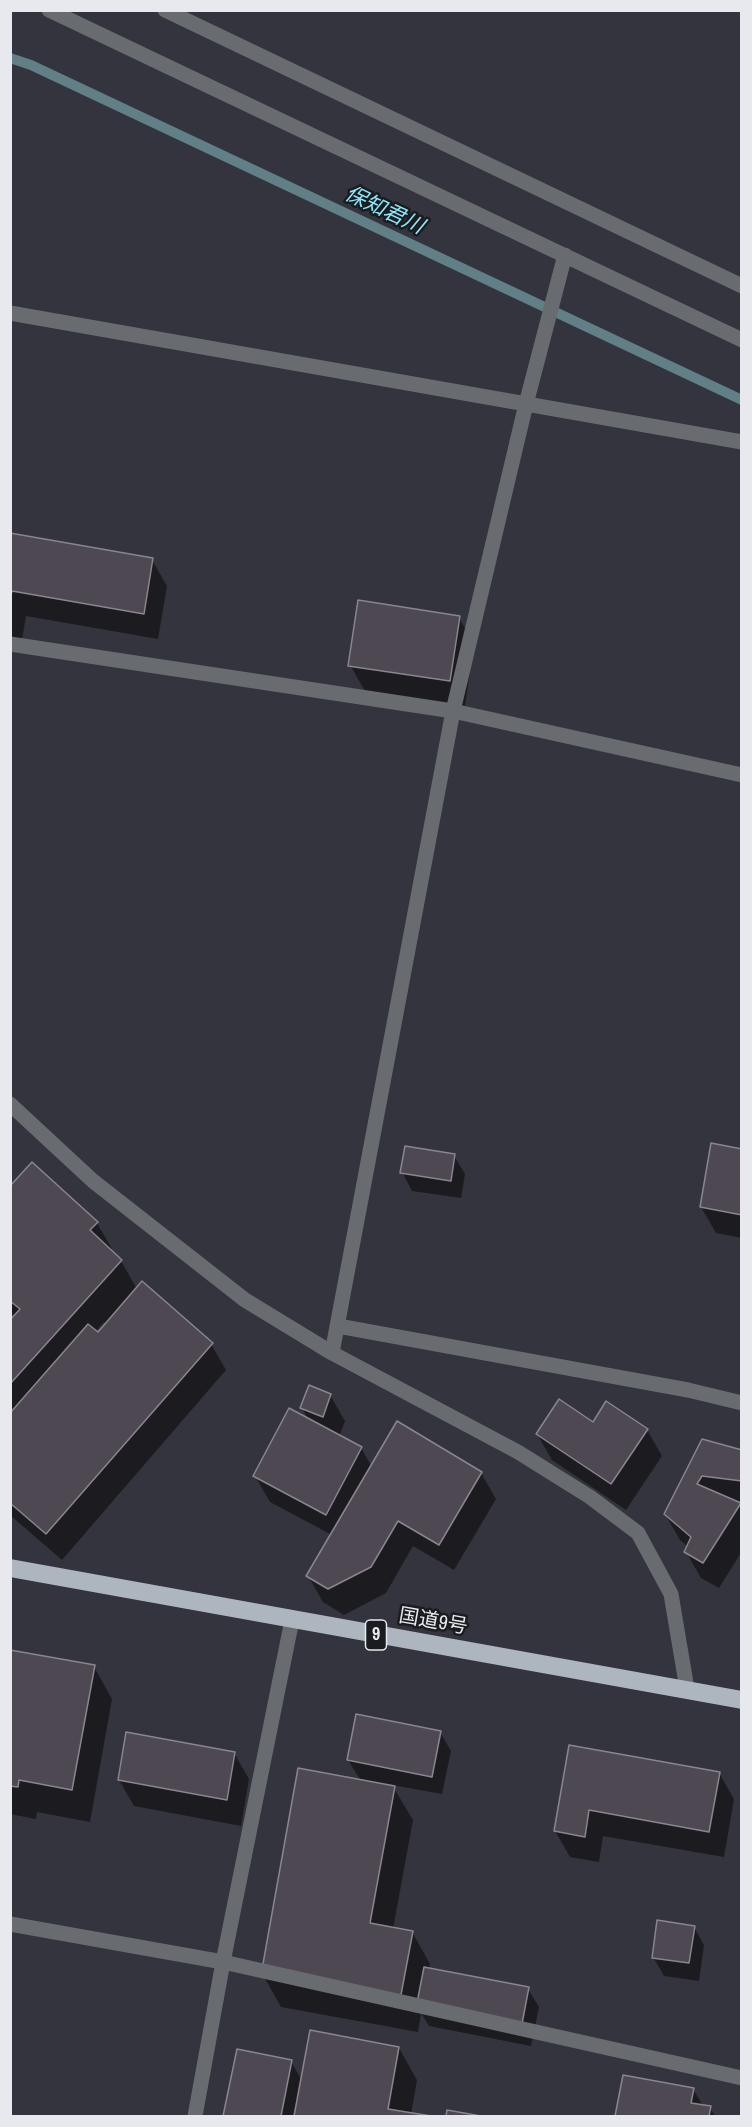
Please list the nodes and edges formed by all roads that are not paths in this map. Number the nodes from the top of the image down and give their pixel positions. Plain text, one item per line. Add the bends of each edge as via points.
1 (49, 10) edge
2 (165, 10) edge
3 (565, 255) junction
4 (741, 286) edge
5 (10, 313) edge
6 (741, 340) edge
7 (526, 404) junction
8 (741, 442) edge
9 (10, 644) edge
10 (453, 711) junction
11 (741, 775) edge
12 (10, 1104) edge
13 (338, 1326) junction
14 (332, 1353) junction
15 (741, 1403) edge
16 (10, 1568) edge
17 (292, 1620) junction
18 (687, 1689) junction
19 (741, 1700) edge
20 (10, 1924) edge
21 (223, 1962) junction
22 (741, 2078) edge
23 (195, 2116) edge

1 - 3 street
2 - 4 street
3 - 6 street
3 - 7 street
5 - 7 street
7 - 8 street
7 - 10 street
9 - 10 street
10 - 11 street
10 - 13 street
12 - 14 street via 93,1181 244,1300
13 - 14 street
13 - 15 street
14 - 18 street via 518,1452 638,1533 671,1594
16 - 17 highway, 国道9号 / 9
17 - 18 highway, 国道9号 / 9
17 - 21 street
18 - 19 highway, 国道9号 / 9
20 - 21 street
21 - 22 street
21 - 23 street

